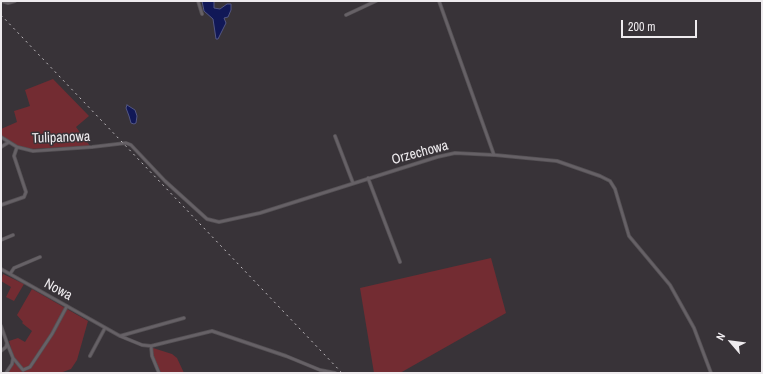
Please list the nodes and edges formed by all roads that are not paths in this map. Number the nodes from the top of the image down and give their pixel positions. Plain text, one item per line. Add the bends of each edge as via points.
1 (2, 1) edge
2 (15, 1) edge
3 (198, 1) edge
4 (376, 1) edge
5 (439, 1) edge
6 (202, 14) dead end
7 (346, 15) dead end
8 (335, 136) dead end
9 (1, 137) edge
10 (9, 142) junction
11 (1, 147) edge
12 (17, 147) junction
13 (494, 155) junction
14 (368, 178) junction
15 (353, 183) junction
16 (1, 205) edge
17 (219, 222) joint
18 (14, 235) dead end
19 (1, 240) edge
20 (40, 257) dead end
21 (400, 262) dead end
22 (1, 270) edge
23 (10, 274) junction
24 (67, 306) junction
25 (184, 318) dead end
26 (1, 326) edge
27 (105, 328) junction
28 (120, 336) junction
29 (7, 343) junction
30 (151, 346) junction
31 (1, 350) edge
32 (90, 356) dead end
33 (13, 358) junction
34 (6, 373) edge
35 (159, 373) edge
36 (335, 373) edge
37 (711, 373) edge

1 - 2 street
3 - 6 street
4 - 7 street
5 - 13 street
8 - 15 street
9 - 10 street, Tulipanowa
10 - 11 street
10 - 12 street, Tulipanowa
12 - 16 street via 14,156 26,192 24,197
12 - 17 street, Tulipanowa via 50,151 126,142 206,219
13 - 14 street, Orzechowa via 455,153
13 - 37 street, Orzechowa via 557,161 610,181 615,188 629,236 674,291 694,328
14 - 15 street, Orzechowa
14 - 21 street
15 - 17 street, Orzechowa via 260,213
18 - 19 street
20 - 23 street via 14,268
22 - 23 street, Nowa
23 - 24 street, Nowa
24 - 27 street, Nowa
24 - 33 street via 30,367 23,370
25 - 28 street
26 - 29 street
27 - 28 street, Nowa
27 - 32 street
28 - 30 street, Nowa
29 - 31 street
29 - 33 street
30 - 35 street
30 - 36 street via 212,331 320,370
33 - 34 street

